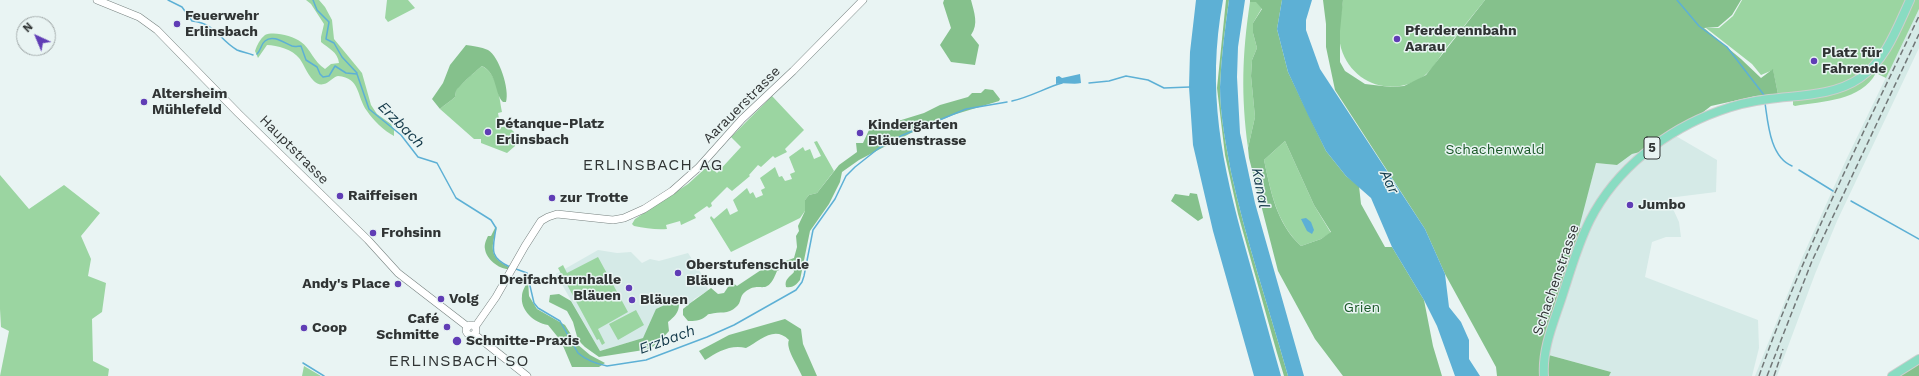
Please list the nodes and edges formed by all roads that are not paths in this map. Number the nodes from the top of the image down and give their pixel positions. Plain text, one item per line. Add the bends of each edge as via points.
1 (97, 0) edge
2 (863, 0) edge
3 (1910, 0) edge
4 (471, 327) junction
5 (1919, 359) edge
6 (527, 376) edge
7 (1544, 376) edge
8 (1892, 376) edge

1 - 4 main road, Hauptstrasse via 138,17 157,30 398,273
2 - 4 main road, Aarauerstrasse via 793,72 742,119 699,167 672,191 644,209 619,219 563,214 541,221 493,302
3 - 7 main road, Schachenstrasse / 5 via 1881,58 1871,70 1855,81 1829,91 1768,99 1719,111 1667,138 1631,166 1605,196 1578,247 1545,354
4 - 6 main road via 476,331 474,334
5 - 8 main road

